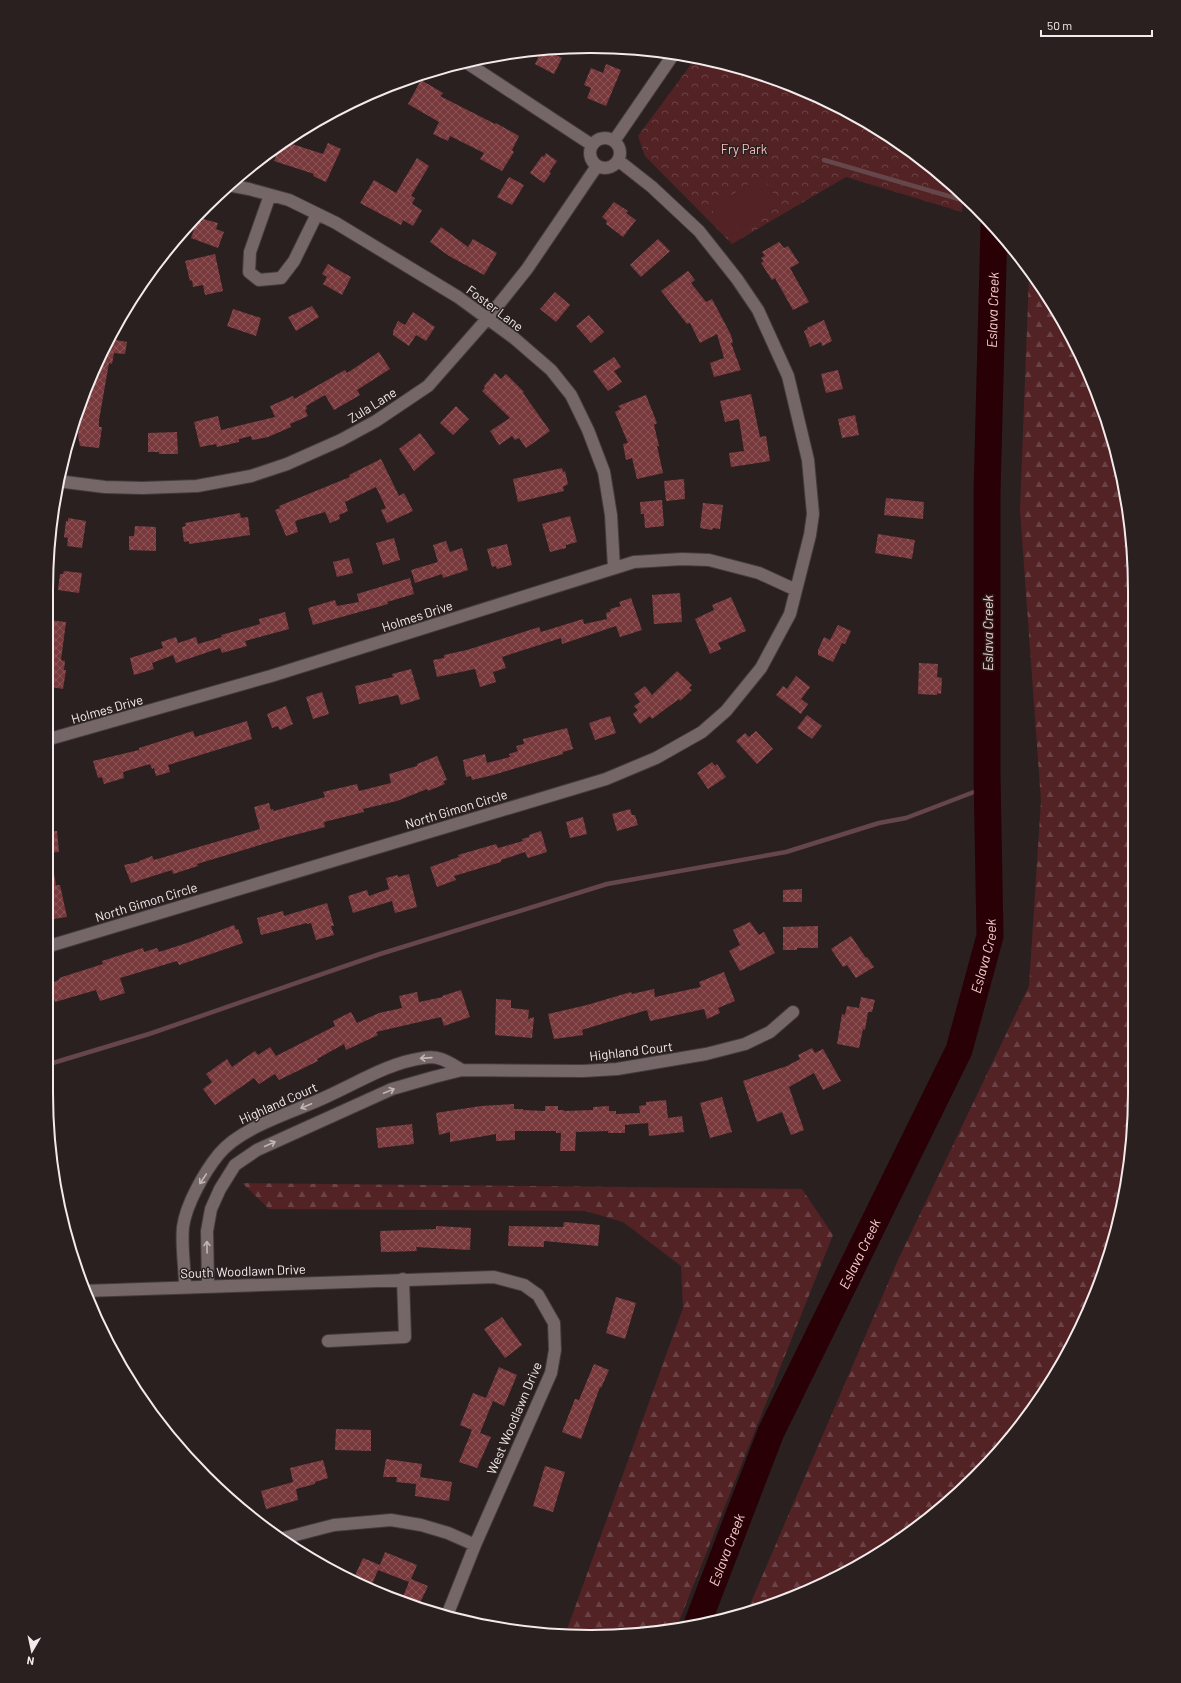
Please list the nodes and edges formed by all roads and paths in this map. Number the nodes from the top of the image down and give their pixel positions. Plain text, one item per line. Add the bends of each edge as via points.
1 (670, 59) edge
2 (472, 66) edge
3 (614, 141) junction
4 (592, 146) junction
5 (619, 161) junction
6 (597, 166) junction
7 (235, 187) edge
8 (270, 195) junction
9 (317, 214) junction
10 (487, 318) junction
11 (64, 482) edge
12 (614, 568) junction
13 (796, 590) junction
14 (53, 738) edge
15 (53, 945) edge
16 (793, 1012) dead end
17 (462, 1070) junction
18 (403, 1279) junction
19 (208, 1286) junction
20 (186, 1287) junction
21 (91, 1291) edge
22 (328, 1341) dead end
23 (289, 1537) edge
24 (475, 1545) junction
25 (449, 1611) edge

1 - 3 street
2 - 4 street
3 - 4 street via 603,138
3 - 5 street via 621,151
4 - 6 street via 590,156
5 - 6 street via 611,168
5 - 13 street, North Gimon Circle via 652,186 699,231 737,279 758,310 788,376 808,460 813,514
6 - 10 street, Zula Lane via 527,269
7 - 8 street, Foster Lane
8 - 9 street, Foster Lane via 289,200
8 - 9 street via 250,252 249,272 259,280 280,278 294,261
9 - 10 street, Foster Lane via 458,297
10 - 11 street, Zula Lane via 428,386 342,440 287,464 252,476 197,486 105,487
10 - 12 street, Foster Lane via 551,370 571,395 604,472 611,515
12 - 13 street, Holmes Drive via 634,562 708,560 759,573
12 - 14 street, Holmes Drive via 272,676
13 - 15 street, North Gimon Circle via 790,614 761,668 726,711 702,732 656,758 606,779
16 - 17 street, Highland Court via 770,1032 745,1044 706,1054 617,1069
19 -> 17 street, Highland Court via 207,1231 211,1209 235,1166 257,1150 392,1089
17 -> 20 street, Highland Court via 440,1058 424,1058 394,1064 239,1136 219,1153 199,1184 189,1207 183,1226
18 - 19 street, South Woodlawn Drive
18 - 22 street via 405,1337
18 - 24 street, West Woodlawn Drive via 494,1277 524,1285 538,1295 554,1323 555,1350 550,1373
19 - 20 street, South Woodlawn Drive
20 - 21 street, South Woodlawn Drive
23 - 24 street via 334,1525 391,1520 448,1533
24 - 25 street, West Woodlawn Drive

